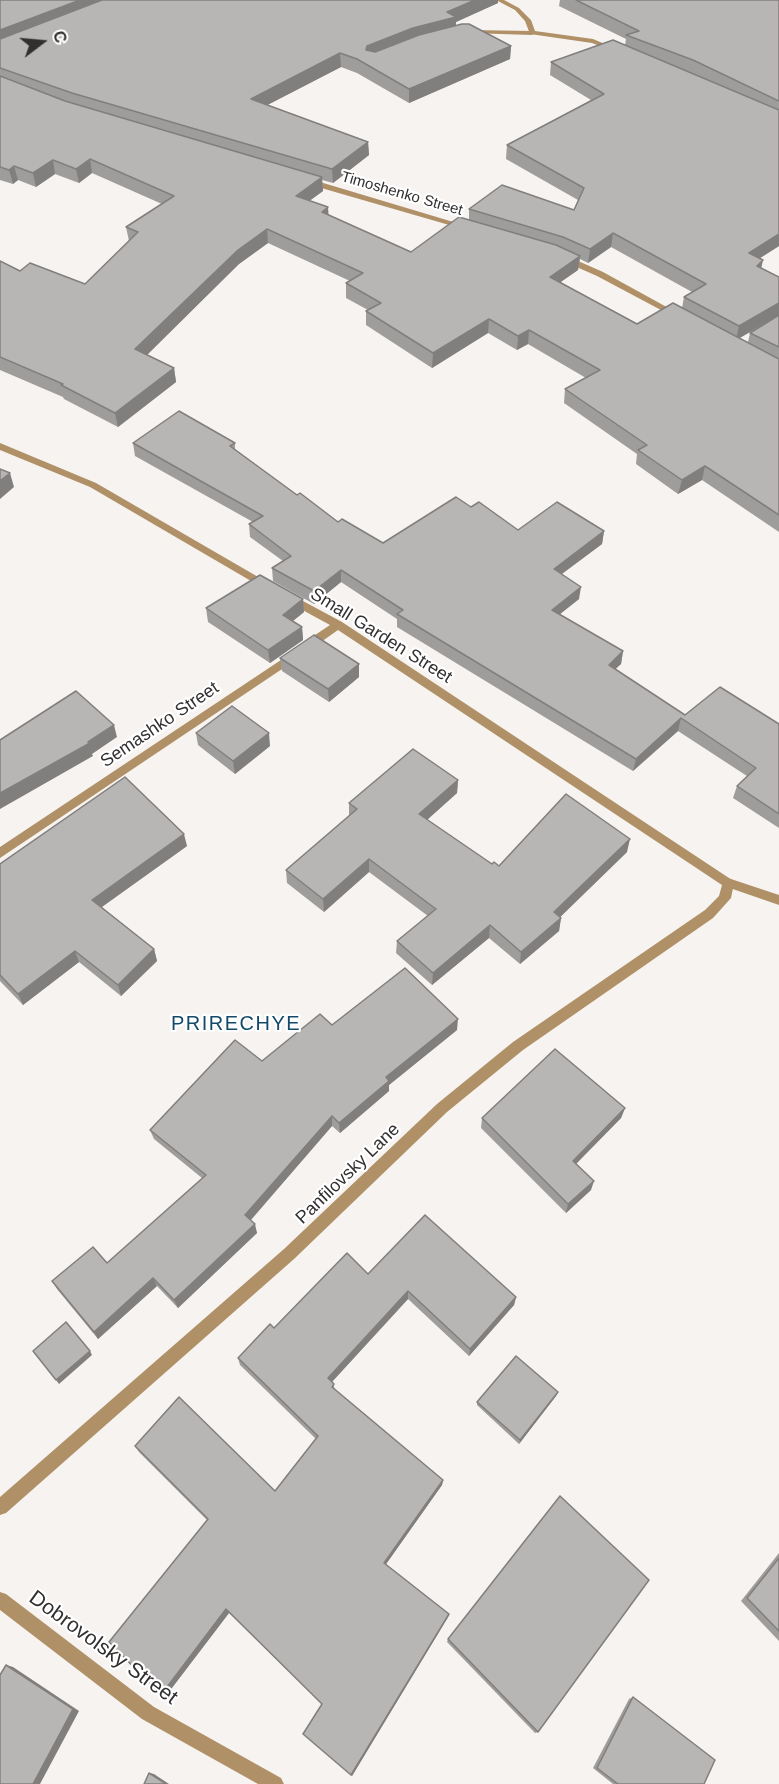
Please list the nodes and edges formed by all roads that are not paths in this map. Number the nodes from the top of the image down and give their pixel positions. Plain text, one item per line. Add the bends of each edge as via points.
1 (499, 0) edge
2 (460, 33) edge
3 (532, 33) junction
4 (623, 52) edge
5 (302, 180) edge
6 (474, 229) edge
7 (558, 255) edge
8 (684, 319) edge
9 (0, 446) edge
10 (338, 625) junction
11 (0, 853) edge
12 (728, 883) junction
13 (779, 900) edge
14 (0, 1508) edge
15 (0, 1600) edge
16 (275, 1784) edge

1 - 3 street via 517,9 528,20
2 - 3 street
3 - 4 street via 593,42
5 - 6 street, Timoshenko Street
7 - 8 street
9 - 10 street, Small Garden Street via 93,485
10 - 11 street, Semashko Street
10 - 12 street, Small Garden Street
12 - 13 street, Small Garden Street
12 - 14 street, Panfilovsky Lane via 725,898 709,914 518,1046 442,1108 289,1254
15 - 16 street, Dobrovolsky Street via 148,1713

